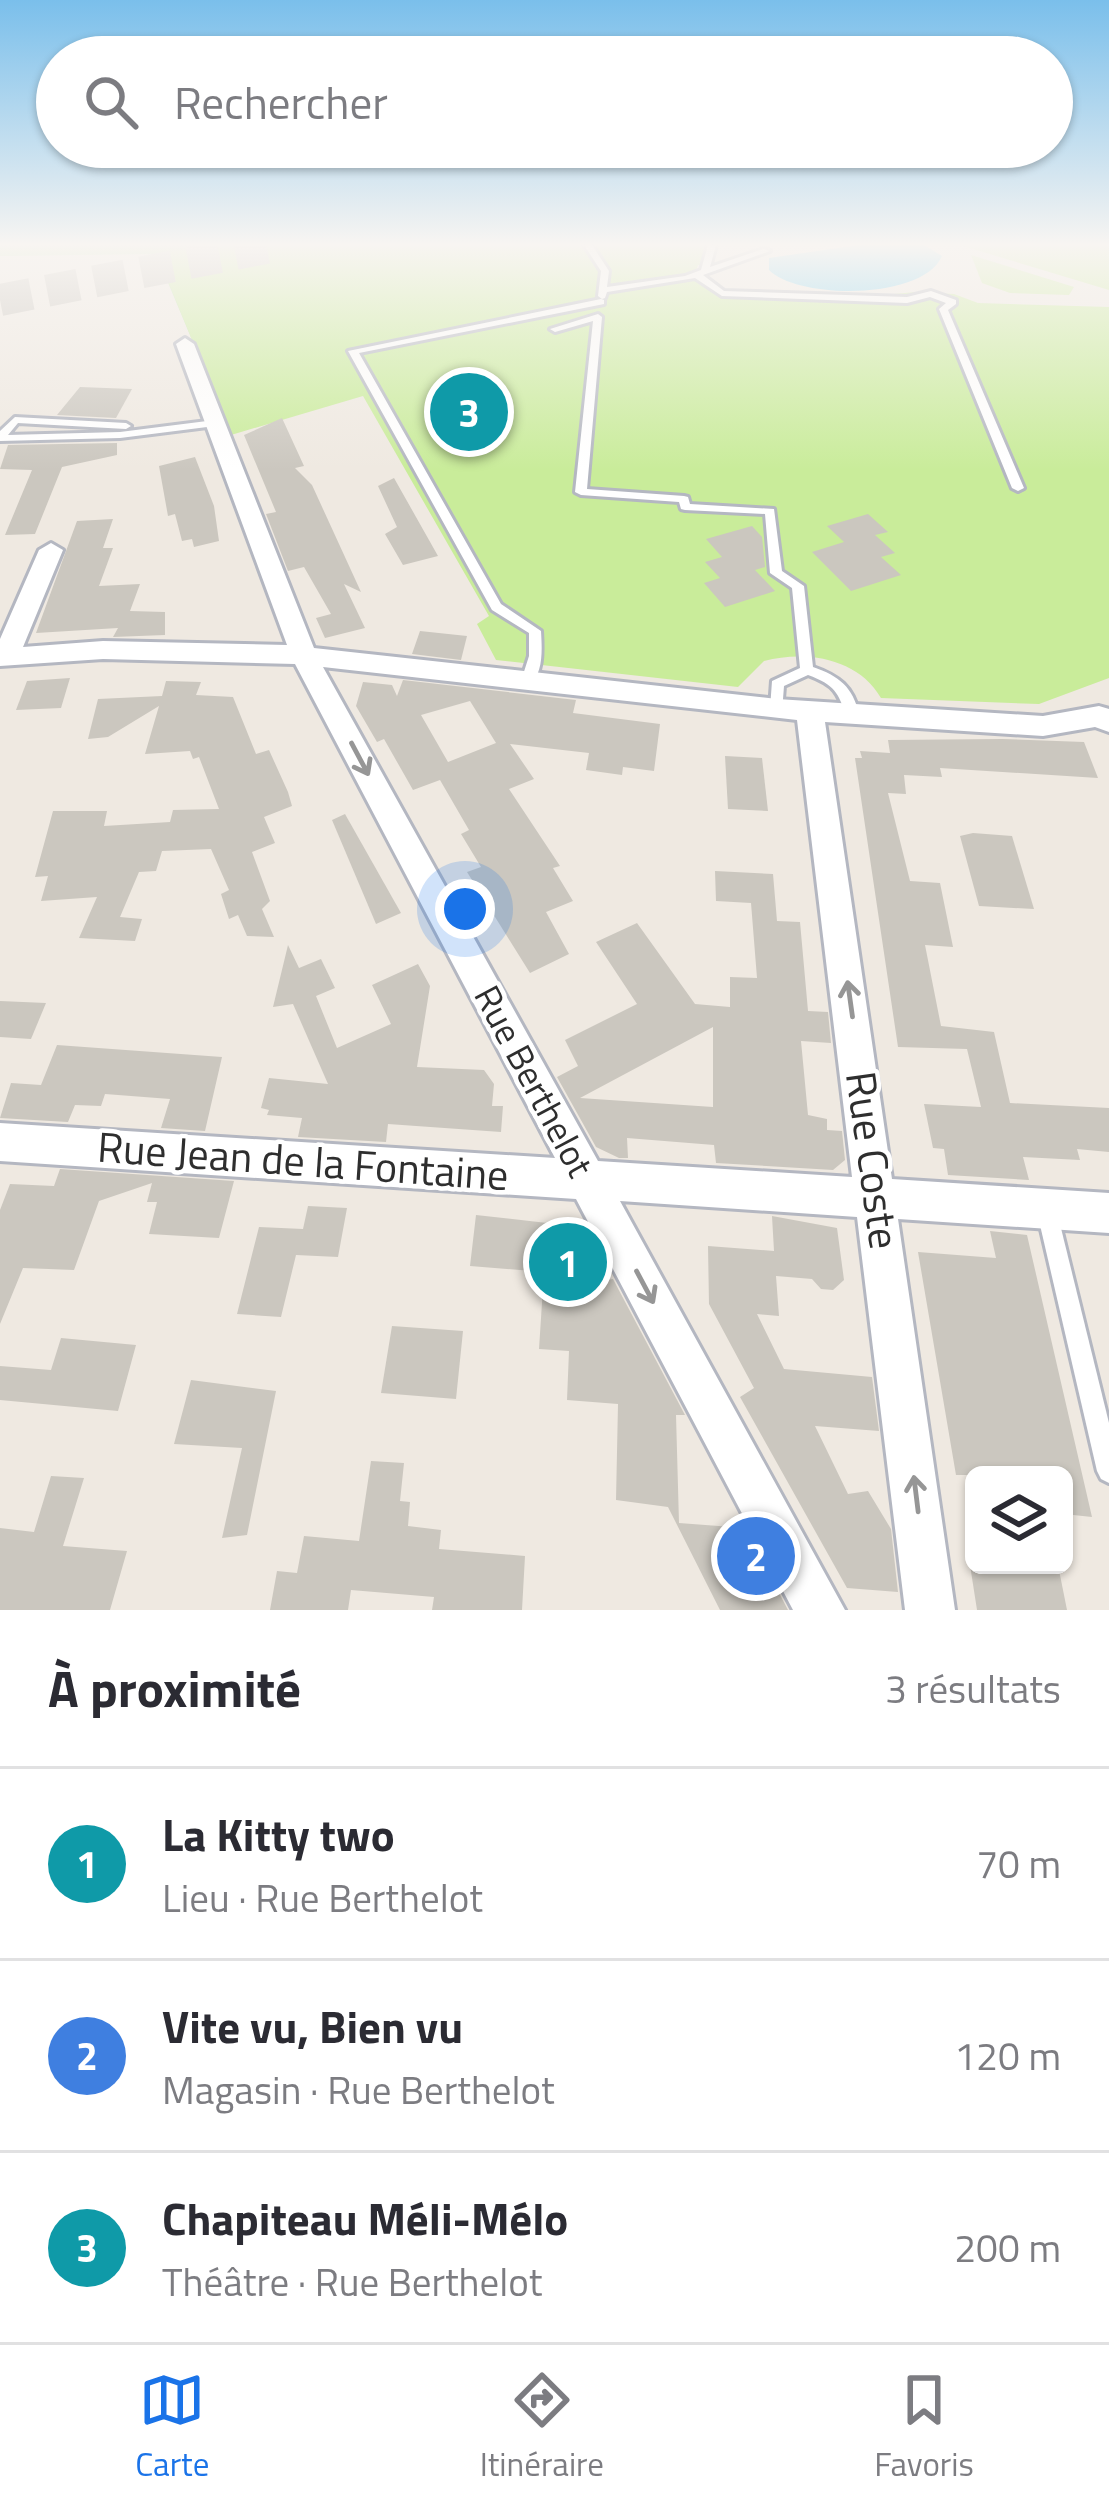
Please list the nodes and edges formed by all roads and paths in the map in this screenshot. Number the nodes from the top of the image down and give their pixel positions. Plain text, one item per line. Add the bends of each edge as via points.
1 (493, 320) edge
2 (587, 320) edge
3 (598, 320) edge
4 (949, 320) edge
5 (555, 329) dead end
6 (185, 344) dead end
7 (215, 422) junction
8 (125, 430) junction
9 (2, 436) edge
10 (1018, 488) dead end
11 (51, 550) dead end
12 (304, 656) junction
13 (3, 657) edge
14 (807, 670) junction
15 (528, 681) junction
16 (794, 710) junction
17 (1106, 712) edge
18 (852, 714) junction
19 (0, 1142) edge
20 (586, 1178) junction
21 (878, 1198) junction
22 (1046, 1208) junction
23 (1109, 1213) edge
24 (1109, 1472) edge
25 (820, 1610) edge
26 (930, 1610) edge

1 - 15 lane via 353,351 496,607 535,631
2 - 5 lane
3 - 14 lane via 581,492 770,511 776,573 798,586
4 - 10 lane
6 - 7 street, Rue Berthelot
7 - 8 lane
7 - 12 street, Rue Berthelot
8 - 9 lane
8 - 9 lane via 15,420
11 - 13 street
12 - 13 street via 103,650
12 - 15 street
12 -> 20 street, Rue Berthelot
14 - 16 lane via 777,684
14 - 18 lane via 838,682
15 - 16 street
16 - 18 street
21 -> 16 street, Rue Coste
17 - 18 street via 1043,726
19 - 20 street, Rue Jean de la Fontaine
20 - 21 street, Rue Jean de la Fontaine
20 -> 25 street, Rue Berthelot
21 - 22 street, Rue Jean de la Fontaine
26 -> 21 street, Rue Coste
22 - 23 street, Rue Jean de la Fontaine
22 - 24 lane

